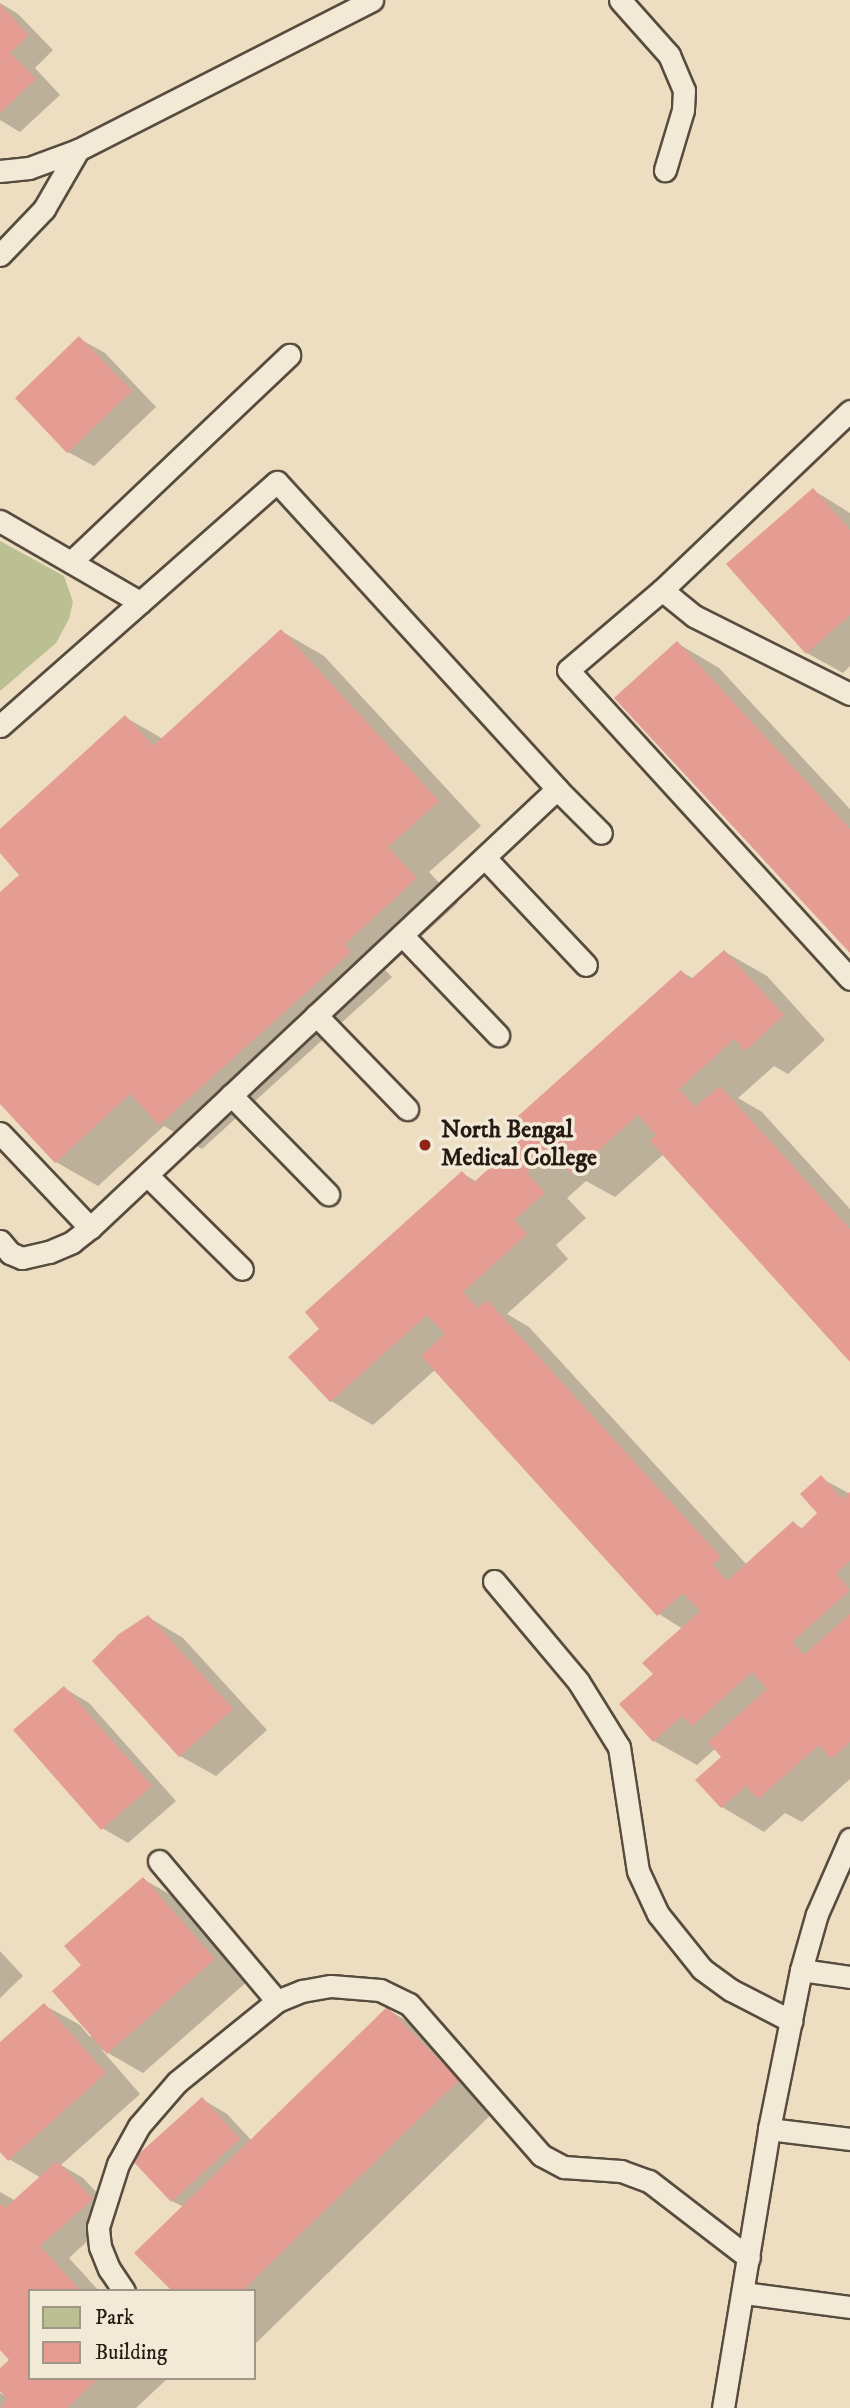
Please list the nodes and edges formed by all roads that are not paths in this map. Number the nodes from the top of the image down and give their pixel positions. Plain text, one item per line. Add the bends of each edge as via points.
1 (373, 0) edge
2 (620, 0) edge
3 (78, 150) junction
4 (665, 170) dead end
5 (0, 171) edge
6 (0, 255) edge
7 (289, 355) dead end
8 (850, 411) edge
9 (0, 521) edge
10 (71, 562) junction
11 (662, 590) junction
12 (140, 602) junction
13 (850, 694) edge
14 (0, 726) edge
15 (557, 789) junction
16 (601, 833) dead end
17 (485, 858) junction
18 (402, 935) junction
19 (586, 965) dead end
20 (850, 979) edge
21 (316, 1015) junction
22 (498, 1035) dead end
23 (231, 1095) junction
24 (407, 1109) dead end
25 (0, 1133) edge
26 (148, 1176) junction
27 (328, 1194) dead end
28 (90, 1228) junction
29 (0, 1241) edge
30 (242, 1269) dead end
31 (494, 1581) dead end
32 (850, 1839) edge
33 (159, 1861) dead end
34 (801, 1970) junction
35 (850, 1977) edge
36 (277, 2001) junction
37 (791, 2021) junction
38 (769, 2129) junction
39 (850, 2139) edge
40 (749, 2258) junction
41 (123, 2289) edge
42 (744, 2293) junction
43 (850, 2307) edge
44 (723, 2408) edge

1 - 3 lane
2 - 4 lane via 669,55 684,90 683,110
3 - 5 lane via 29,167
3 - 6 lane via 44,209
7 - 10 lane
8 - 11 lane
9 - 10 lane
10 - 12 lane
11 - 13 lane via 694,617
11 - 20 lane via 568,670
12 - 14 lane
12 - 15 lane via 277,482
15 - 16 lane
15 - 17 lane
17 - 18 lane
17 - 19 lane
18 - 21 lane
18 - 22 lane
21 - 23 lane
21 - 24 lane
23 - 26 lane
23 - 27 lane
25 - 28 lane
26 - 28 lane
26 - 30 lane
28 - 29 lane via 61,1247 22,1258
31 - 37 lane via 578,1681 614,1737 624,1767 638,1871 659,1914 702,1969 731,1990
32 - 34 lane via 817,1914
33 - 36 lane
34 - 35 lane
34 - 37 lane
36 - 40 lane via 331,1986 364,1986 409,2004 541,2155 564,2167 621,2171 649,2181
36 - 41 lane via 177,2082 139,2126 118,2164 97,2227 109,2269
37 - 38 lane
38 - 39 lane
38 - 40 lane
40 - 42 lane
42 - 43 lane
42 - 44 lane

